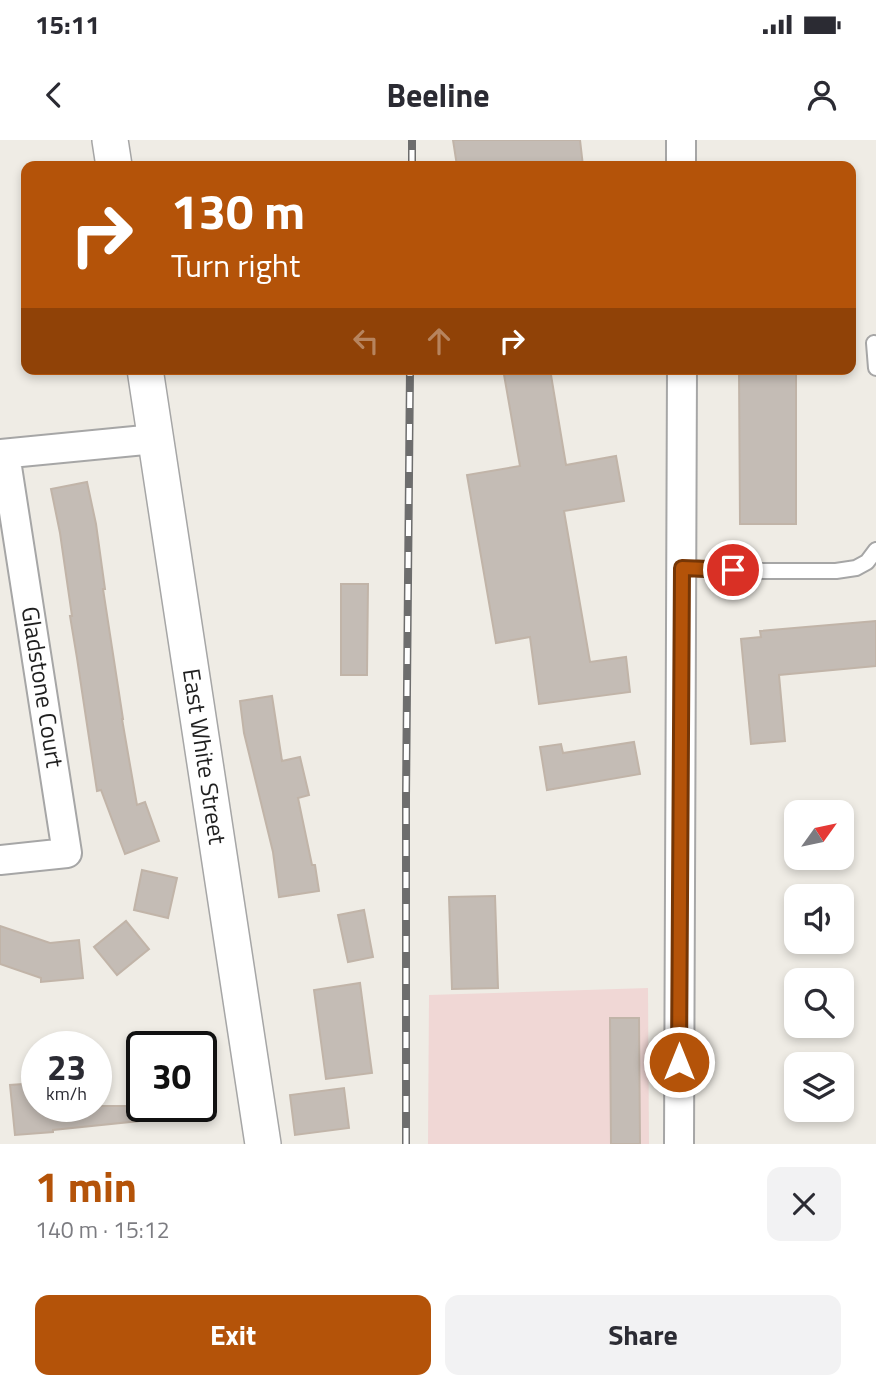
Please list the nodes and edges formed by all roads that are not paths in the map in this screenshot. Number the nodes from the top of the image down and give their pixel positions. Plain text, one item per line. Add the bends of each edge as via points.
1 (110, 140) edge
2 (681, 140) edge
3 (113, 161) edge
4 (681, 161) edge
5 (874, 343) dead end
6 (876, 368) edge
7 (146, 375) edge
8 (682, 375) edge
9 (155, 439) junction
10 (3, 454) edge
11 (876, 550) edge
12 (682, 568) junction
13 (0, 860) edge
14 (262, 1144) edge
15 (679, 1144) edge

1 - 3 street
2 - 4 street
5 - 6 lane
7 - 9 street, East White Street
8 - 12 street
9 - 10 street
9 - 14 street, East White Street
10 - 13 street, Gladstone Court via 67,853
11 - 12 lane via 856,568 836,571
12 - 15 street

